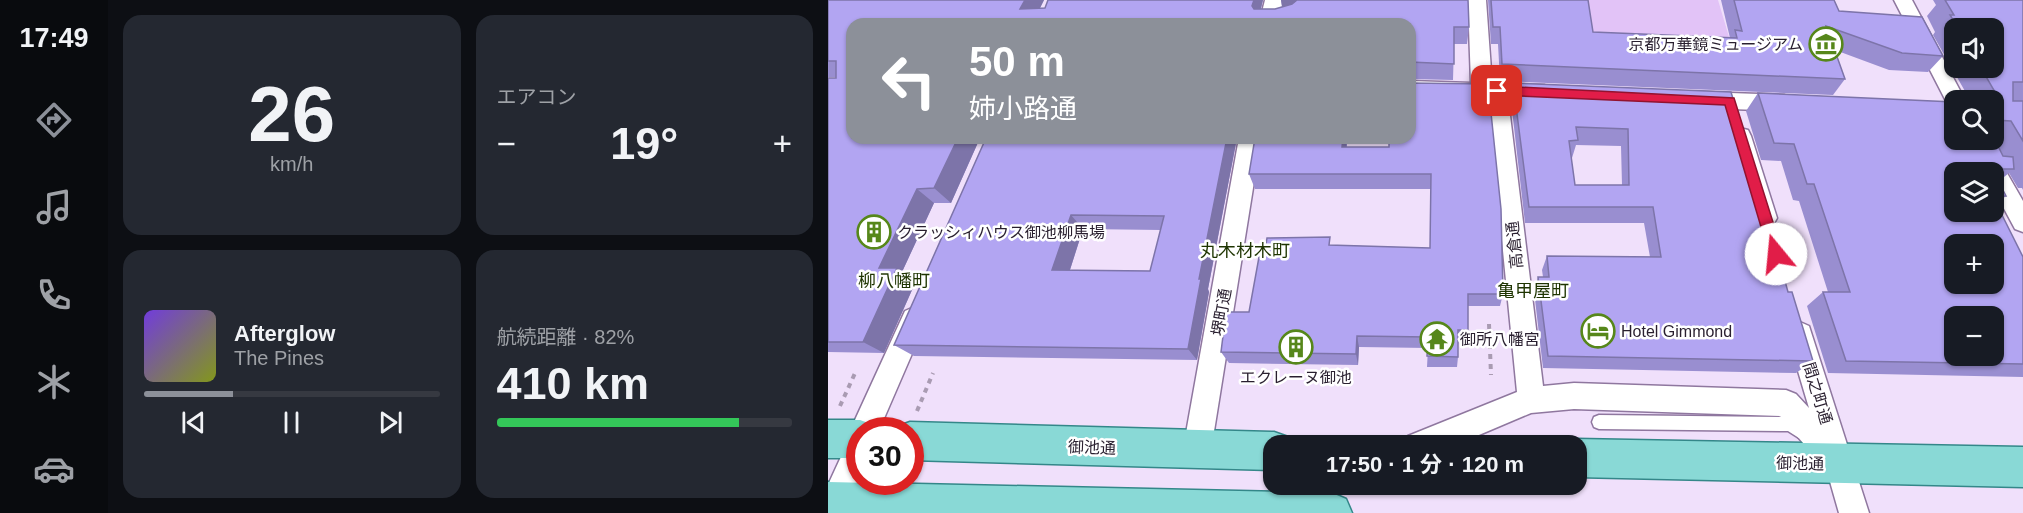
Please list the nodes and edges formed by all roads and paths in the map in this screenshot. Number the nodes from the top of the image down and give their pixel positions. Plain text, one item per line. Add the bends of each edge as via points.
1 (1274, 0) edge
2 (1477, 0) edge
3 (1903, 0) edge
4 (1273, 18) edge
5 (1416, 89) edge
6 (1489, 90) junction
7 (1944, 91) edge
8 (1567, 94) edge
9 (1683, 99) edge
10 (1730, 101) junction
11 (1801, 104) edge
12 (1250, 144) edge
13 (1983, 150) edge
14 (2023, 222) edge
15 (1771, 237) edge
16 (924, 295) edge
17 (1795, 317) edge
18 (1489, 324) dead end
19 (856, 371) dead end
20 (933, 373) dead end
21 (1491, 375) dead end
22 (1531, 400) junction
23 (871, 417) edge
24 (917, 417) edge
25 (1599, 422) dead end
26 (842, 430) edge
27 (924, 432) edge
28 (1445, 435) edge
29 (1197, 450) junction
30 (1263, 451) edge
31 (1587, 458) edge
32 (1839, 463) junction
33 (2023, 468) edge
34 (846, 475) edge
35 (832, 506) edge
36 (1186, 512) edge
37 (1327, 513) edge
38 (1332, 513) edge
39 (1854, 513) edge

1 - 4 street
2 - 6 street, 高倉通
3 - 7 street
5 - 6 street
6 - 8 street
6 - 22 street, 高倉通
9 - 10 street
10 - 11 street
10 - 15 street
12 - 29 street, 堺町通
13 - 14 street
16 - 23 street
17 - 32 street, 間之町通
18 - 21 path
19 - 26 path
20 - 24 path
22 - 28 street
22 - 32 street via 1574,396 1786,403
25 - 32 lane via 1791,424
27 - 29 main road, 御池通
29 - 30 main road, 御池通
31 - 32 main road, 御池通
32 - 33 main road, 御池通
32 - 39 street, 間之町通
34 - 35 street
35 - 36 main road
36 - 37 main road
37 - 38 main road

